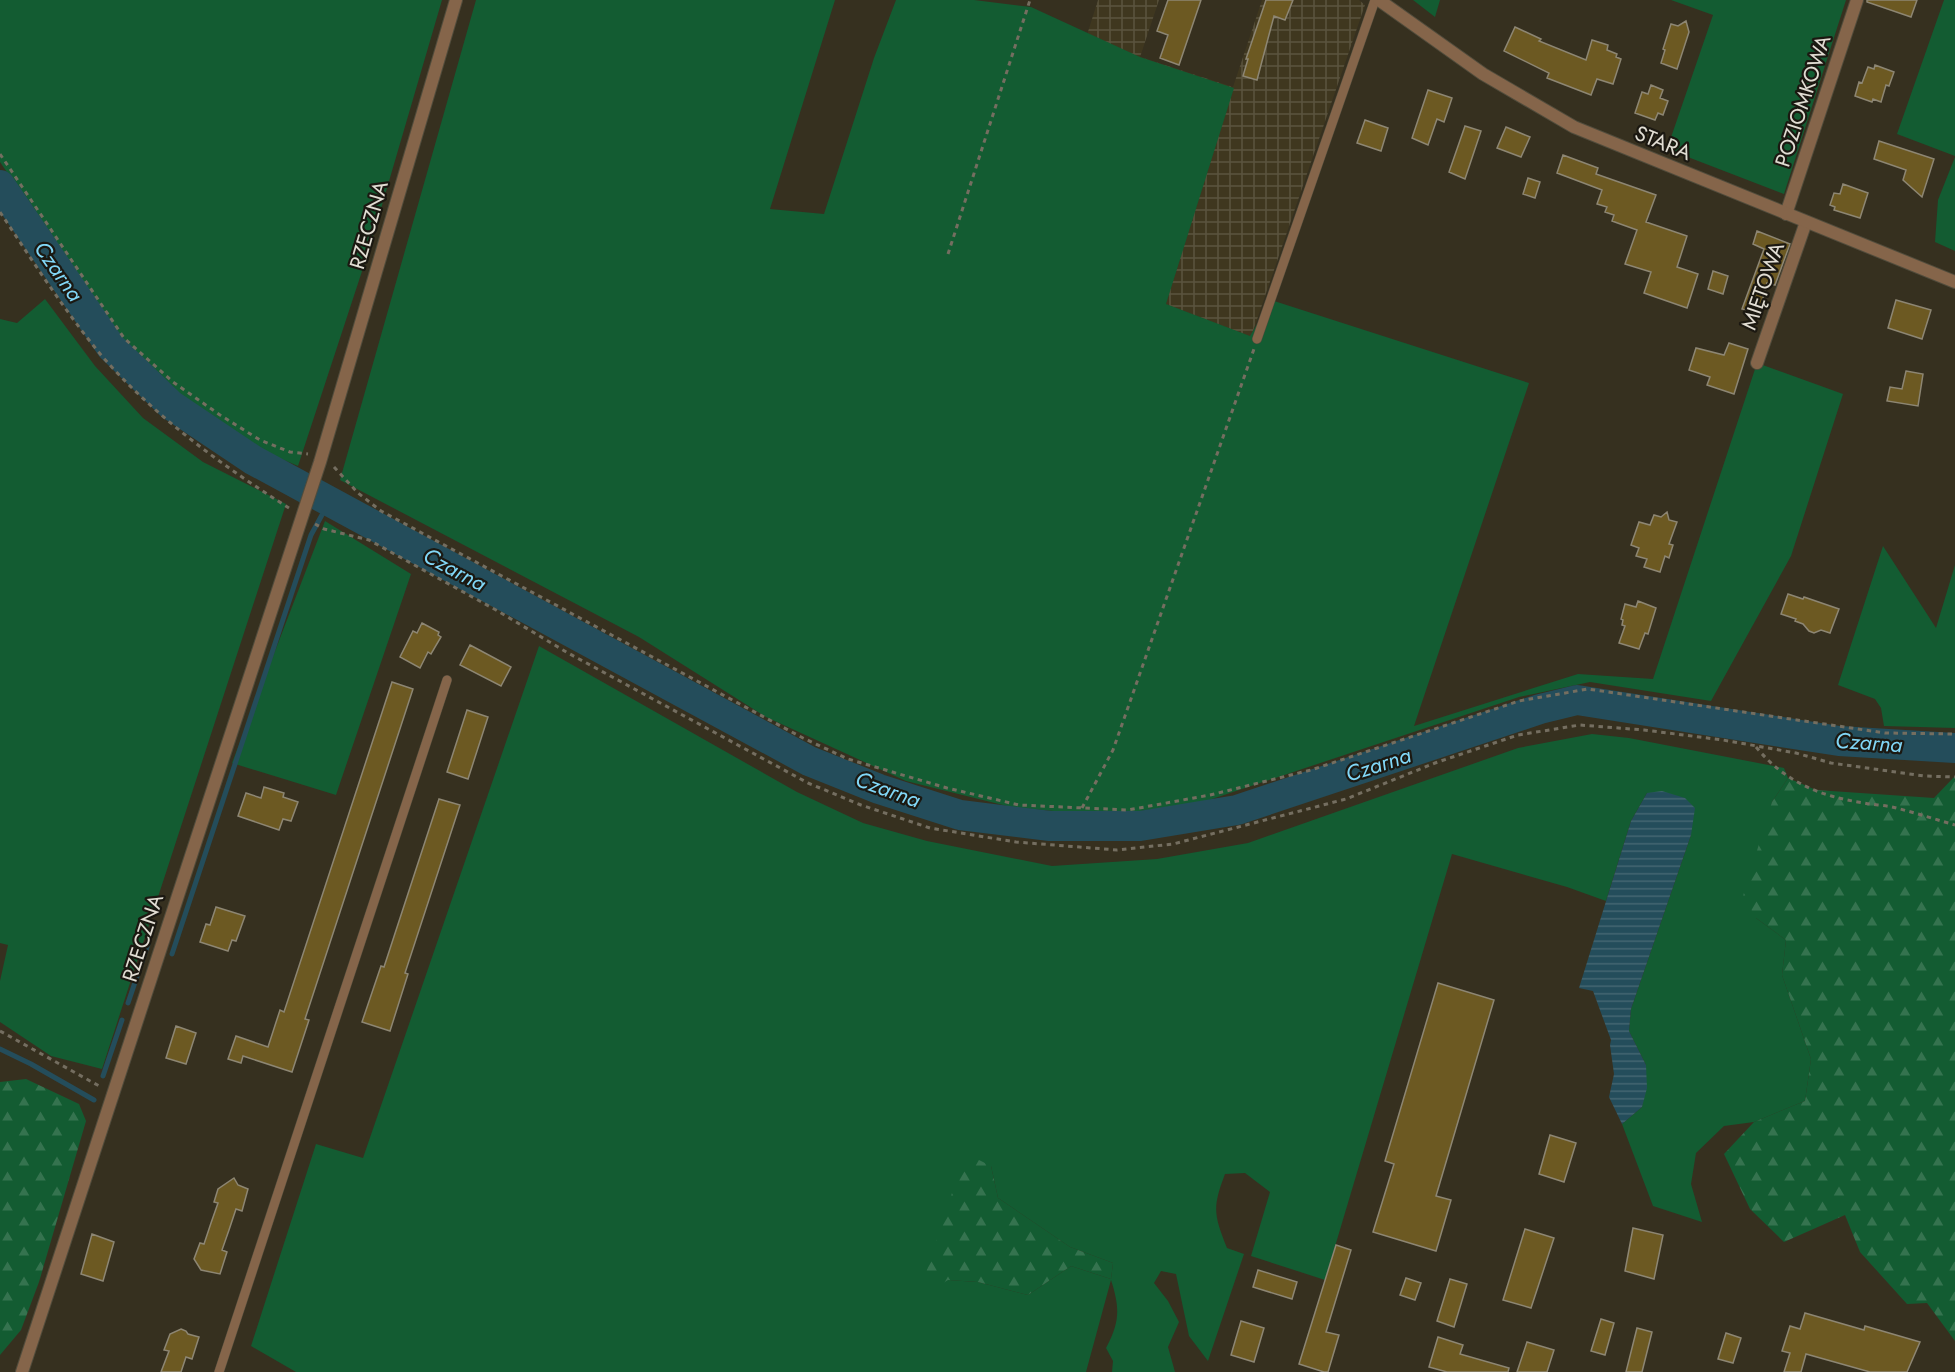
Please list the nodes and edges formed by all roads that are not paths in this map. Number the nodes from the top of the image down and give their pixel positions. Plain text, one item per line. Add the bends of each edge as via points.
1 (456, 0) edge
2 (1377, 0) edge
3 (1857, 0) edge
4 (1786, 214) junction
5 (1806, 222) junction
6 (1955, 282) edge
7 (1257, 339) road end
8 (1757, 363) dead end
9 (447, 680) dead end
10 (22, 1372) edge
11 (219, 1372) edge

1 - 10 street, RZECZNA via 321,459
2 - 4 street, STARA via 1483,74 1574,127
2 - 7 lane
3 - 4 street, POZIOMKOWA
4 - 5 street, STARA
5 - 6 street, STARA
5 - 8 street, MIĘTOWA
9 - 11 lane

